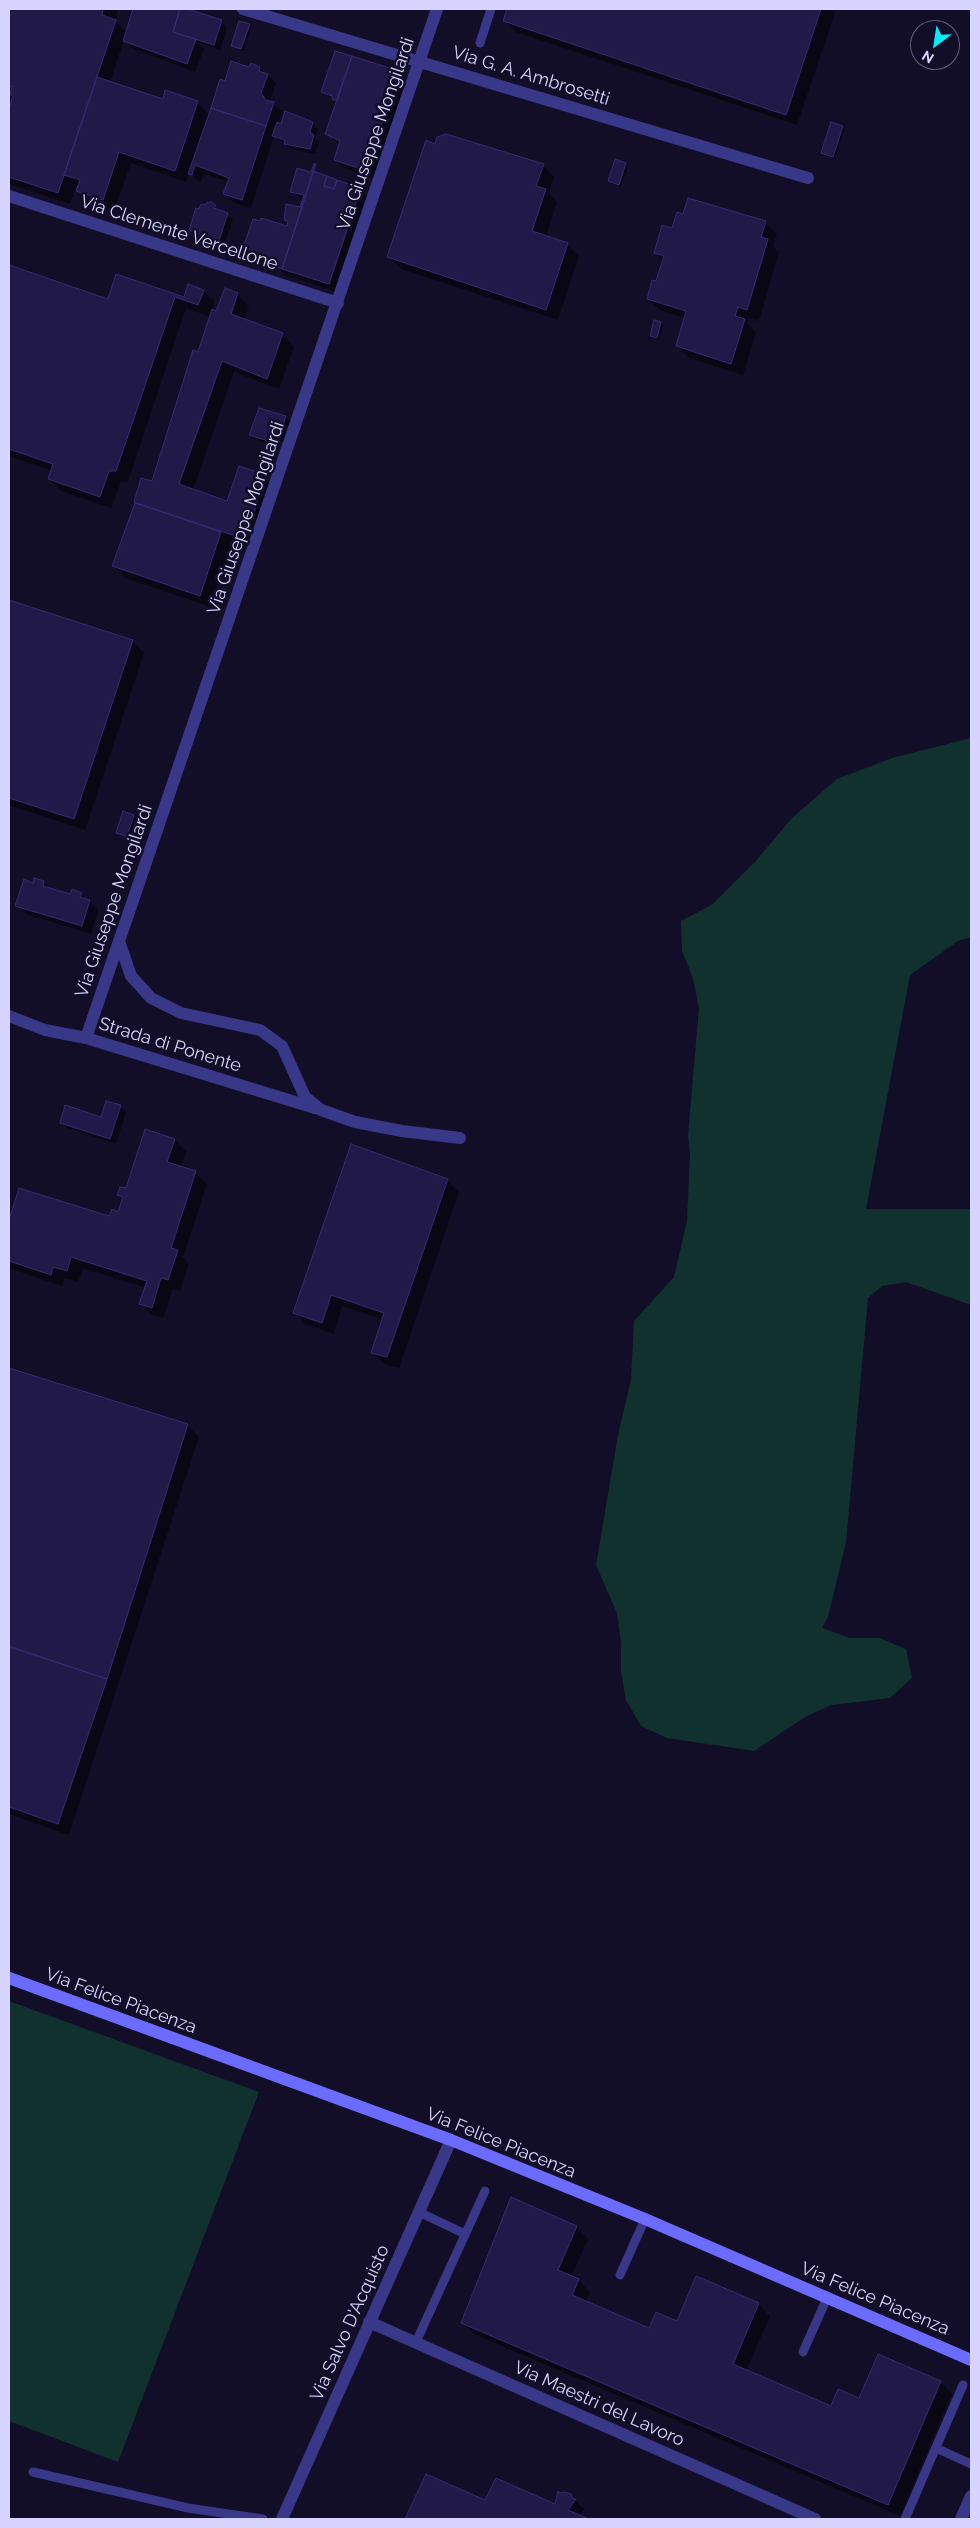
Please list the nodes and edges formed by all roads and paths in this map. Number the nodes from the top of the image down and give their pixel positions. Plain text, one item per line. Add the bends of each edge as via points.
1 (243, 9) edge
2 (437, 9) edge
3 (491, 9) edge
4 (480, 43) dead end
5 (419, 61) junction
6 (808, 178) dead end
7 (9, 196) edge
8 (338, 303) junction
9 (119, 941) junction
10 (9, 1016) edge
11 (86, 1038) junction
12 (322, 1110) junction
13 (460, 1138) dead end
14 (9, 1978) edge
15 (451, 2140) junction
16 (485, 2191) dead end
17 (419, 2212) junction
18 (645, 2219) junction
19 (465, 2234) junction
20 (620, 2275) dead end
21 (827, 2298) junction
22 (369, 2322) junction
23 (416, 2342) junction
24 (802, 2352) dead end
25 (971, 2360) edge
26 (963, 2385) dead end
27 (936, 2448) junction
28 (971, 2464) edge
29 (33, 2472) dead end
30 (971, 2496) edge
31 (263, 2519) edge
32 (282, 2519) edge
33 (815, 2519) edge
34 (905, 2519) edge
35 (961, 2519) edge

1 - 5 street, Via G. A. Ambrosetti
2 - 5 street, Via Giuseppe Mongilardi
3 - 4 lane
5 - 6 street, Via G. A. Ambrosetti
5 - 8 street, Via Giuseppe Mongilardi
7 - 8 street, Via Clemente Vercellone
8 - 9 street, Via Giuseppe Mongilardi
9 - 11 street, Via Giuseppe Mongilardi
9 - 12 street, Strada di Ponente via 131,976 151,998 181,1013 260,1030 282,1046 305,1097
10 - 11 street, Strada di Ponente via 45,1030
11 - 12 street, Strada di Ponente
12 - 13 street, Strada di Ponente via 355,1122 393,1130
14 - 15 street, Via Felice Piacenza
15 - 17 street, Via Salvo D'Acquisto
15 - 18 street, Via Felice Piacenza
16 - 19 lane
17 - 19 lane
17 - 22 street, Via Salvo D'Acquisto
18 - 20 lane
18 - 21 street, Via Felice Piacenza
19 - 23 lane
21 - 24 lane
21 - 25 street, Via Felice Piacenza
22 - 23 street, Via Maestri del Lavoro
22 - 32 street, Via Salvo D'Acquisto
23 - 33 street, Via Maestri del Lavoro
26 - 27 lane
27 - 28 lane
27 - 34 lane
29 - 31 lane via 188,2508
30 - 35 street

